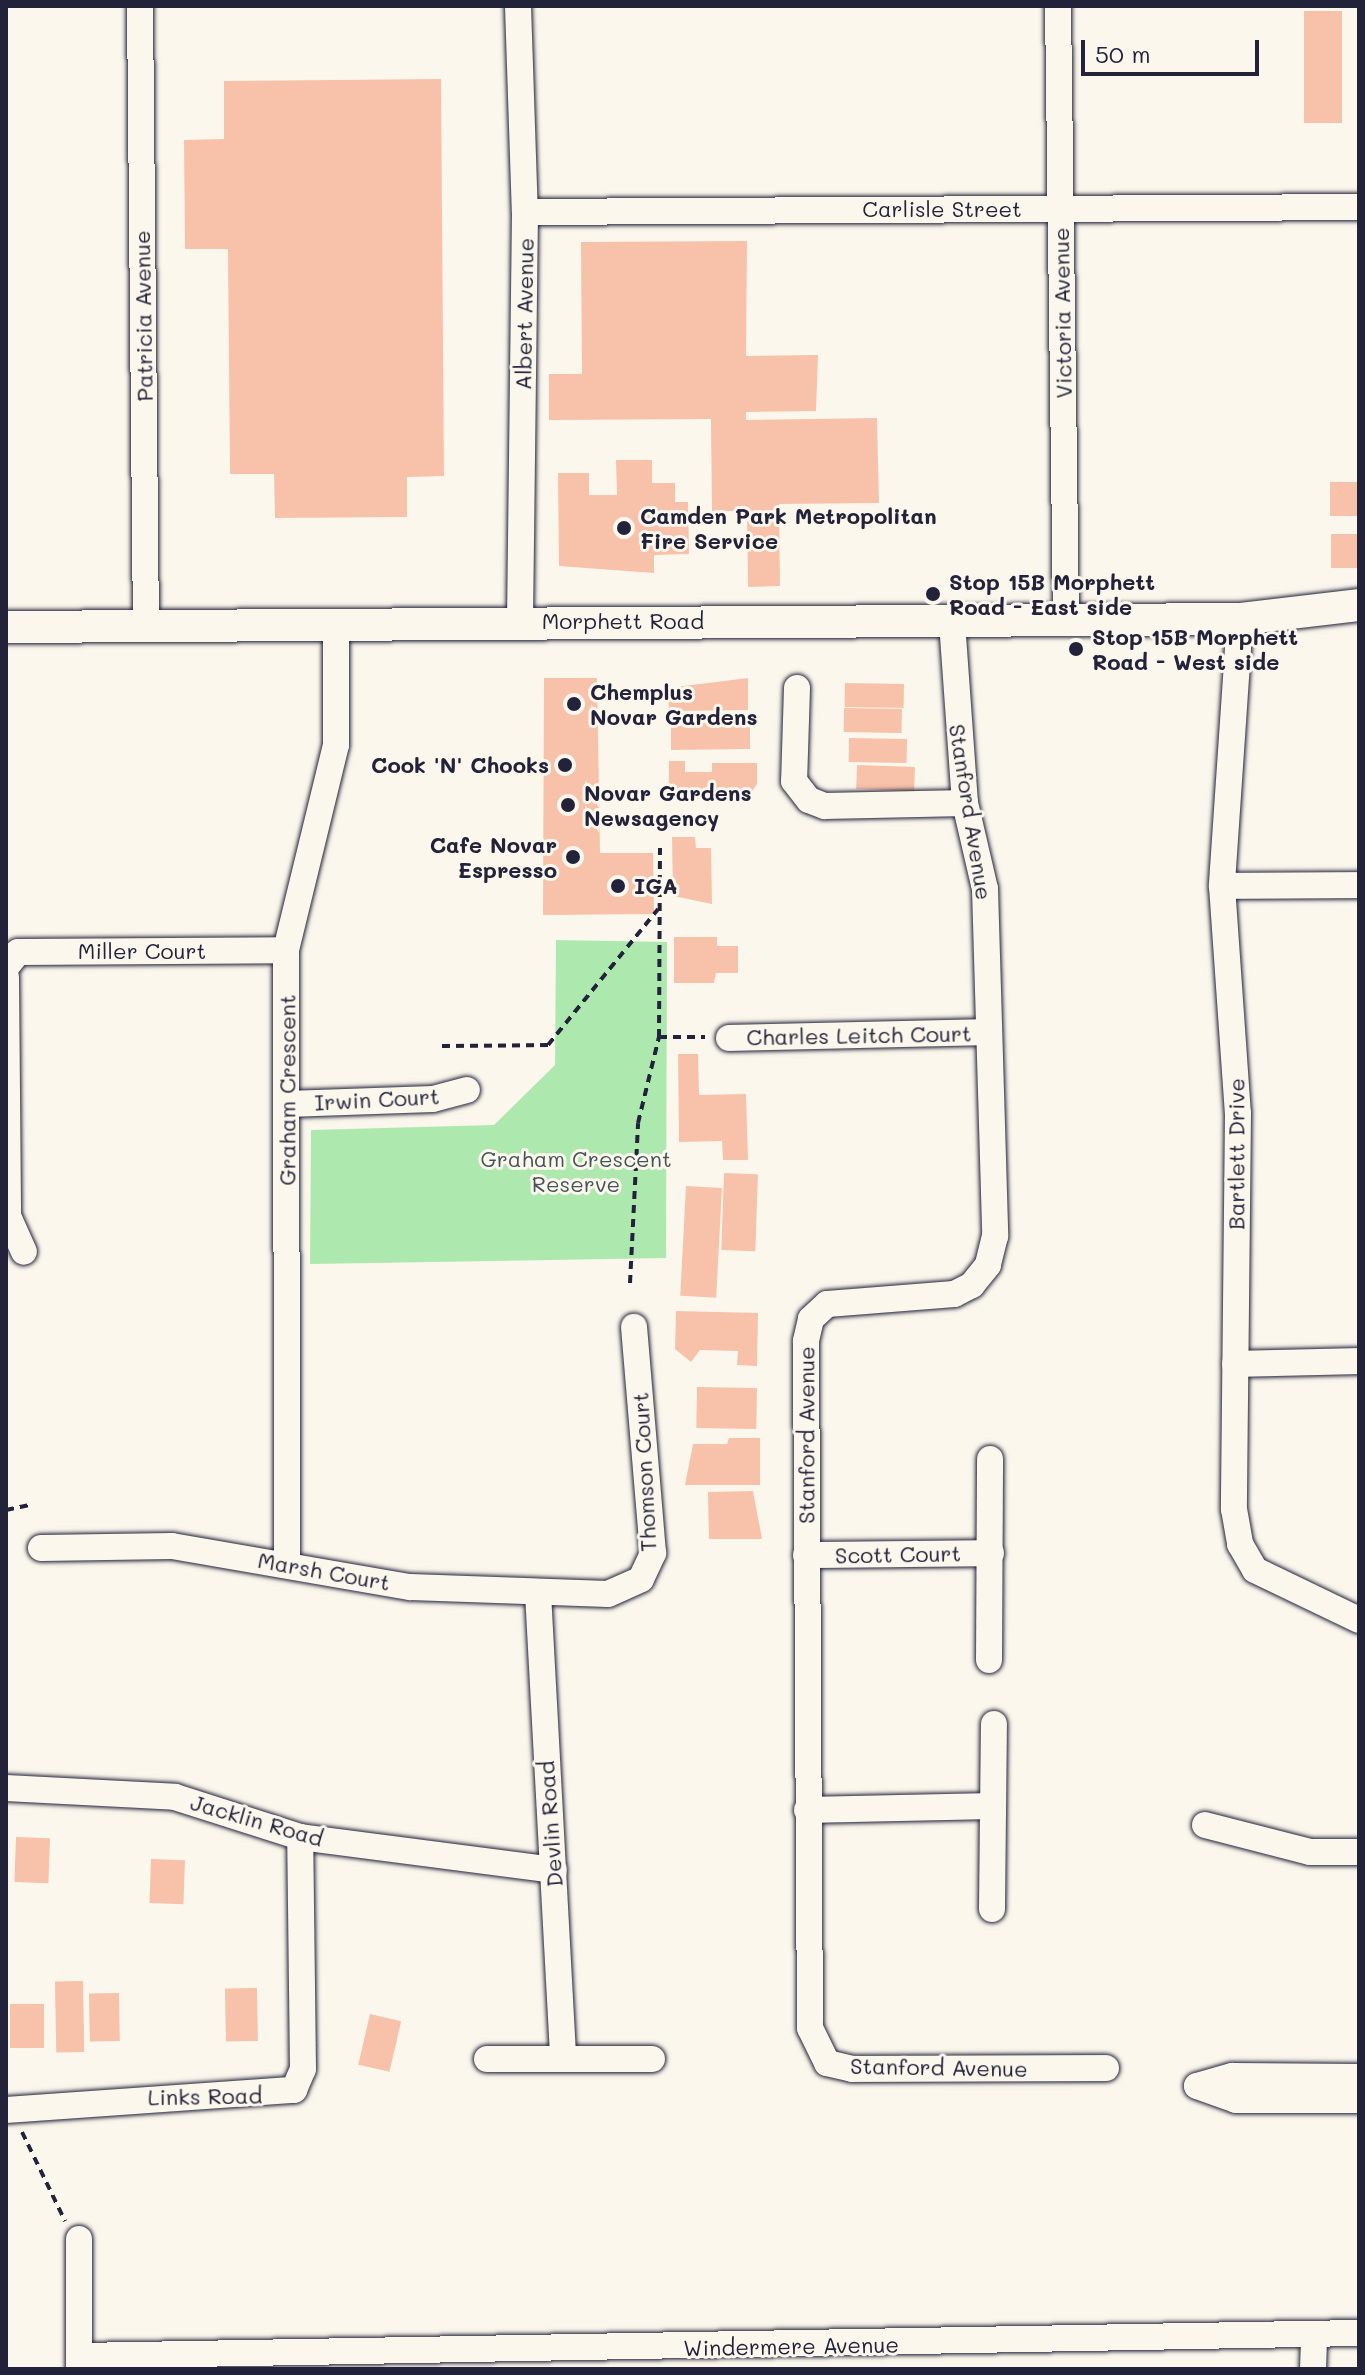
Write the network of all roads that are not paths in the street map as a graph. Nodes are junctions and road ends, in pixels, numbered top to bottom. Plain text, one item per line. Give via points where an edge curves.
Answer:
1 (140, 6) edge
2 (518, 6) edge
3 (1058, 6) edge
4 (1359, 207) edge
5 (1061, 208) junction
6 (525, 212) junction
7 (1359, 605) edge
8 (1066, 619) junction
9 (1240, 619) junction
10 (520, 621) junction
11 (952, 622) junction
12 (336, 623) junction
13 (146, 626) junction
14 (6, 627) edge
15 (1359, 627) edge
16 (797, 688) dead end
17 (965, 803) junction
18 (1359, 885) edge
19 (1222, 886) junction
20 (286, 950) junction
21 (6, 967) edge
22 (6, 977) edge
23 (989, 1032) junction
24 (720, 1038) road end
25 (467, 1090) dead end
26 (287, 1104) junction
27 (24, 1252) dead end
28 (634, 1327) dead end
29 (1359, 1361) edge
30 (1235, 1364) junction
31 (990, 1459) dead end
32 (41, 1548) dead end
33 (991, 1553) junction
34 (806, 1555) junction
35 (287, 1562) junction
36 (538, 1593) junction
37 (608, 1594) joint
38 (1359, 1620) edge
39 (989, 1660) dead end
40 (994, 1724) dead end
41 (6, 1788) edge
42 (992, 1806) junction
43 (807, 1810) junction
44 (1205, 1825) dead end
45 (300, 1837) junction
46 (1359, 1852) edge
47 (554, 1870) junction
48 (992, 1909) dead end
49 (563, 2054) junction
50 (487, 2059) dead end
51 (652, 2059) dead end
52 (1106, 2068) dead end
53 (1359, 2077) edge
54 (1359, 2100) edge
55 (9, 2110) edge
56 (79, 2239) road end
57 (1359, 2333) edge
58 (1314, 2335) junction
59 (79, 2362) edge
60 (349, 2363) edge
61 (1313, 2369) edge

1 - 13 street, Patricia Avenue
2 - 6 street, Albert Avenue
3 - 5 street, Victoria Avenue
4 - 5 street, Carlisle Street
5 - 6 street, Carlisle Street
5 - 8 street, Victoria Avenue
6 - 10 street, Albert Avenue
7 - 9 street, Morphett Road
8 - 9 street, Morphett Road
8 - 11 street, Morphett Road
9 - 15 street, Morphett Road
9 - 19 street, Bartlett Drive
10 - 11 street, Morphett Road
10 - 12 street, Morphett Road
11 - 17 street, Stanford Avenue
12 - 13 street, Morphett Road
12 - 20 street, Graham Crescent via 336,745
13 - 14 street, Morphett Road
16 - 17 street via 794,781 809,800 825,806
17 - 23 street, Stanford Avenue via 985,889
18 - 19 street
19 - 30 street, Bartlett Drive via 1238,1113
20 - 21 street, Miller Court via 18,952
20 - 26 street, Graham Crescent
22 - 27 street via 8,1216
23 - 24 street, Charles Leitch Court
23 - 34 street, Stanford Avenue via 995,1236 988,1265 954,1294 852,1297 827,1304 811,1319
25 - 26 street, Irwin Court via 433,1099
26 - 35 street, Graham Crescent
28 - 37 street, Thomson Court via 653,1553 641,1579
29 - 30 street
30 - 38 street, Bartlett Drive via 1240,1544 1255,1570
31 - 33 street, Scott Court
32 - 35 street, Marsh Court via 172,1546
33 - 34 street, Scott Court
33 - 39 street, Scott Court
34 - 43 street, Stanford Avenue
35 - 36 street, Marsh Court via 410,1587
36 - 37 street, Marsh Court
36 - 47 street, Devlin Road
40 - 42 street
41 - 45 street, Jacklin Road via 175,1797
42 - 43 street
42 - 48 street
43 - 52 street, Stanford Avenue via 810,2028 827,2063 852,2069
44 - 46 street via 1310,1852
45 - 47 street, Jacklin Road
45 - 55 street, Links Road via 303,2069 294,2090
47 - 49 street, Devlin Road
49 - 50 street
49 - 51 street
53 - 54 street via 1233,2076 1197,2086 1236,2100
56 - 59 street
57 - 58 street, Windermere Avenue
58 - 60 street, Windermere Avenue
58 - 61 street
59 - 60 street, Windermere Avenue

